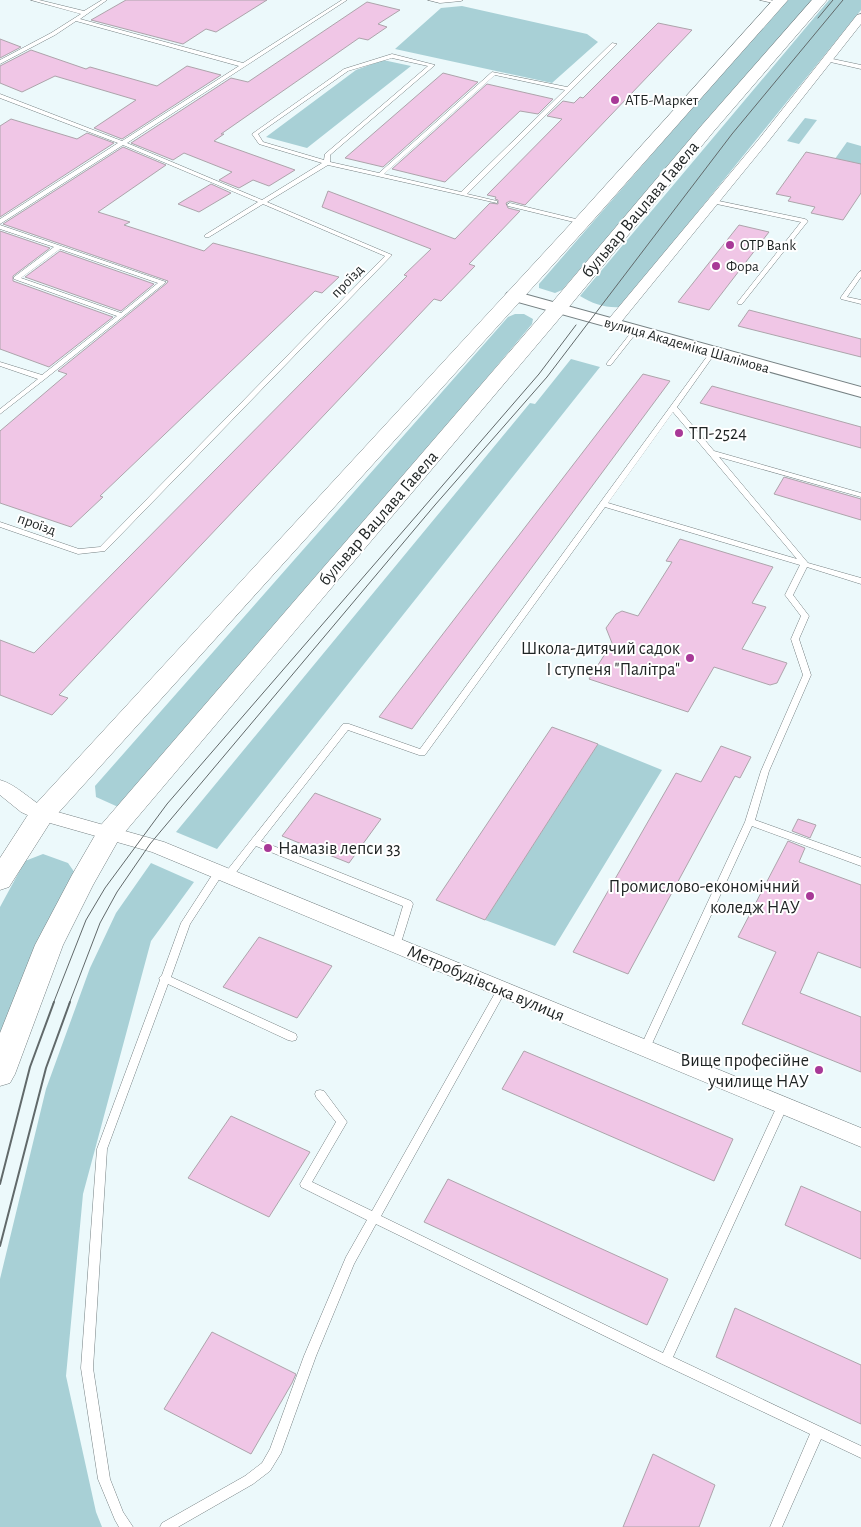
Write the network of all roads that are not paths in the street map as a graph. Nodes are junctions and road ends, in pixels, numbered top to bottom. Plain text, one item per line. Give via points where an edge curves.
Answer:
1 (33, 0) edge
2 (105, 0) edge
3 (345, 0) edge
4 (430, 0) edge
5 (461, 0) edge
6 (820, 0) edge
7 (773, 1) edge
8 (84, 13) junction
9 (861, 17) edge
10 (75, 20) junction
11 (614, 44) dead end
12 (828, 60) junction
13 (0, 62) edge
14 (243, 65) junction
15 (861, 67) edge
16 (568, 89) junction
17 (0, 96) edge
18 (122, 143) junction
19 (328, 163) junction
20 (380, 175) junction
21 (463, 194) junction
22 (495, 202) dead end
23 (714, 202) junction
24 (262, 203) junction
25 (510, 205) dead end
26 (0, 222) edge
27 (582, 222) junction
28 (0, 227) edge
29 (207, 236) dead end
30 (59, 247) junction
31 (861, 273) edge
32 (513, 296) junction
33 (861, 302) edge
34 (740, 303) dead end
35 (557, 309) junction
36 (121, 316) junction
37 (612, 324) junction
38 (635, 330) junction
39 (713, 352) junction
40 (0, 364) edge
41 (609, 364) dead end
42 (43, 378) junction
43 (861, 392) edge
44 (674, 408) junction
45 (0, 412) edge
46 (710, 452) junction
47 (861, 495) edge
48 (604, 504) junction
49 (0, 524) edge
50 (806, 564) junction
51 (861, 581) edge
52 (0, 786) edge
53 (42, 814) junction
54 (750, 822) junction
55 (110, 832) junction
56 (255, 842) junction
57 (861, 862) edge
58 (224, 874) junction
59 (0, 880) edge
60 (396, 946) junction
61 (164, 978) junction
62 (502, 989) junction
63 (292, 1037) dead end
64 (644, 1048) junction
65 (0, 1074) edge
66 (320, 1094) dead end
67 (783, 1105) junction
68 (861, 1138) edge
69 (374, 1219) junction
70 (666, 1360) junction
71 (818, 1431) junction
72 (861, 1452) edge
73 (127, 1527) edge
74 (166, 1527) edge
75 (776, 1527) edge

1 - 8 lane
2 - 8 lane
3 - 14 lane
4 - 5 lane
6 - 35 main road, бульвар Вацлава Гавела
7 - 27 main road, бульвар Вацлава Гавела
8 - 10 lane
9 - 12 street
10 - 13 lane
10 - 14 lane
11 - 16 lane
12 - 15 lane
12 - 23 street
14 - 18 lane
16 - 20 lane via 494,73
16 - 21 lane
17 - 18 lane, проїзд
18 - 24 lane, проїзд
18 - 26 lane
19 - 19 lane via 327,155 432,65 392,56 346,70 255,134 261,143
19 - 20 lane
19 - 24 lane
20 - 21 lane
21 - 22 lane
23 - 34 lane via 805,221
23 - 37 street
24 - 29 lane
24 - 49 lane, проїзд via 390,256 102,549 78,552
25 - 27 lane
27 - 32 main road, бульвар Вацлава Гавела
28 - 30 lane
30 - 36 lane via 163,282
30 - 36 lane via 16,278
31 - 33 lane via 843,298
32 - 35 street, вулиця Академіка Шалімова
32 - 53 main road, бульвар Вацлава Гавела
35 - 37 street, вулиця Академіка Шалімова
35 - 55 main road, бульвар Вацлава Гавела
36 - 42 lane
37 - 38 street, вулиця Академіка Шалімова
38 - 39 street, вулиця Академіка Шалімова
38 - 41 lane
39 - 43 street, вулиця Академіка Шалімова
39 - 44 lane
40 - 42 lane
42 - 45 lane
44 - 46 lane
44 - 48 lane
46 - 47 lane
46 - 50 lane
48 - 50 lane
48 - 56 lane via 422,753 346,726
50 - 51 lane
50 - 54 lane via 789,595 805,616 795,638 807,675 765,771
52 - 53 street, Метробудівська вулиця
53 - 55 street, Метробудівська вулиця
53 - 59 main road, бульвар Вацлава Гавела
54 - 57 lane
54 - 64 lane
55 - 58 street, Метробудівська вулиця via 158,847
55 - 65 main road, бульвар Вацлава Гавела via 49,945
56 - 58 lane
56 - 60 lane via 408,904
58 - 60 street, Метробудівська вулиця
58 - 61 lane via 186,923
60 - 62 street, Метробудівська вулиця
61 - 63 lane
61 - 73 lane via 102,1149 87,1358 104,1479
62 - 64 street, Метробудівська вулиця
62 - 69 lane
64 - 67 street, Метробудівська вулиця
66 - 69 lane via 342,1122 305,1184
67 - 68 street, Метробудівська вулиця
67 - 70 lane
69 - 70 lane
69 - 74 lane via 347,1270 266,1467
70 - 71 lane
71 - 72 lane
71 - 75 lane

